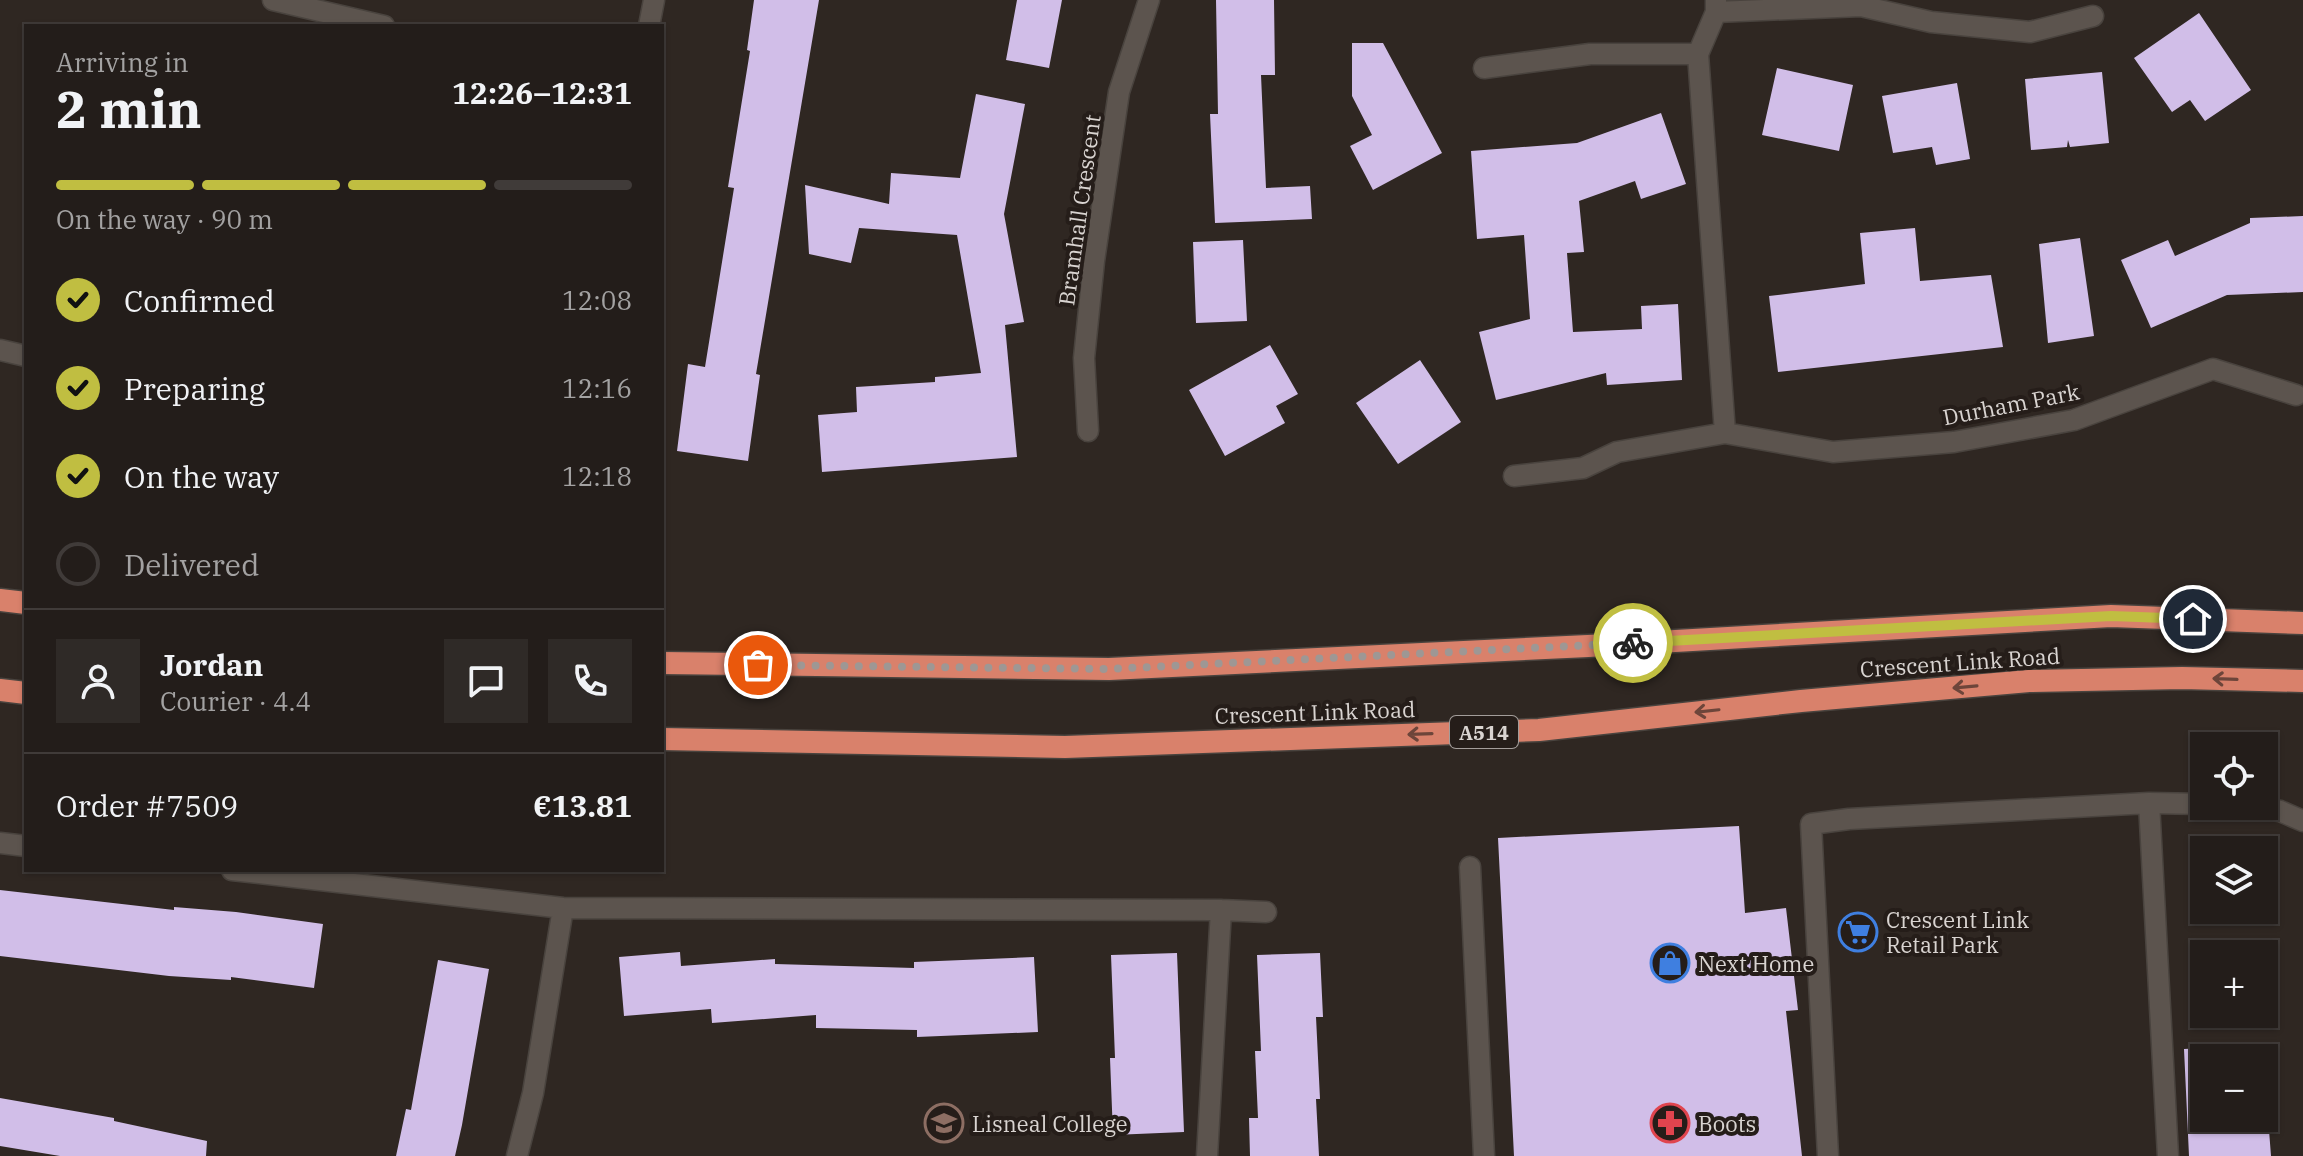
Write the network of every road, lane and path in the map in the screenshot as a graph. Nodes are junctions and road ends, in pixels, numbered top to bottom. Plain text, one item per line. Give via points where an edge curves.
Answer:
1 (273, 0) edge
2 (654, 0) edge
3 (1149, 0) edge
4 (1716, 6) edge
5 (2093, 16) dead end
6 (375, 24) edge
7 (649, 24) edge
8 (1698, 54) junction
9 (1484, 68) dead end
10 (0, 350) edge
11 (24, 356) edge
12 (2296, 395) dead end
13 (1088, 431) dead end
14 (1725, 433) junction
15 (1514, 476) dead end
16 (0, 600) edge
17 (24, 603) edge
18 (2303, 623) edge
19 (664, 663) edge
20 (2303, 681) edge
21 (0, 690) edge
22 (24, 693) edge
23 (664, 739) edge
24 (2149, 803) junction
25 (2190, 804) edge
26 (2278, 811) edge
27 (2303, 821) edge
28 (0, 843) edge
29 (24, 846) edge
30 (1470, 867) dead end
31 (249, 872) edge
32 (563, 908) junction
33 (1221, 910) junction
34 (1266, 912) dead end
35 (517, 1156) edge
36 (1207, 1156) edge
37 (1484, 1156) edge
38 (1828, 1156) edge
39 (2168, 1156) edge

1 - 6 street
2 - 7 street
3 - 13 street, Bramhall Crescent via 1119,92 1094,261 1084,358
4 - 5 street via 1861,6 1931,22 2030,32
4 - 8 street
8 - 9 street via 1590,54
8 - 14 street
10 - 11 street
12 - 14 street, Durham Park via 2213,369 2074,420 1954,442 1833,452
14 - 15 street, Durham Park via 1617,452 1583,468
16 - 17 highway
18 - 19 highway, Crescent Link Road via 2111,616 1109,669
20 -> 23 highway, Crescent Link Road / A514 via 2029,681 1539,730 1095,746
21 - 22 highway
24 - 25 street
24 - 38 street via 1811,824
24 - 39 street
26 - 27 street
28 - 29 street
30 - 37 street
31 - 32 street
32 - 33 street
32 - 35 street via 533,1093
33 - 34 street
33 - 36 street

